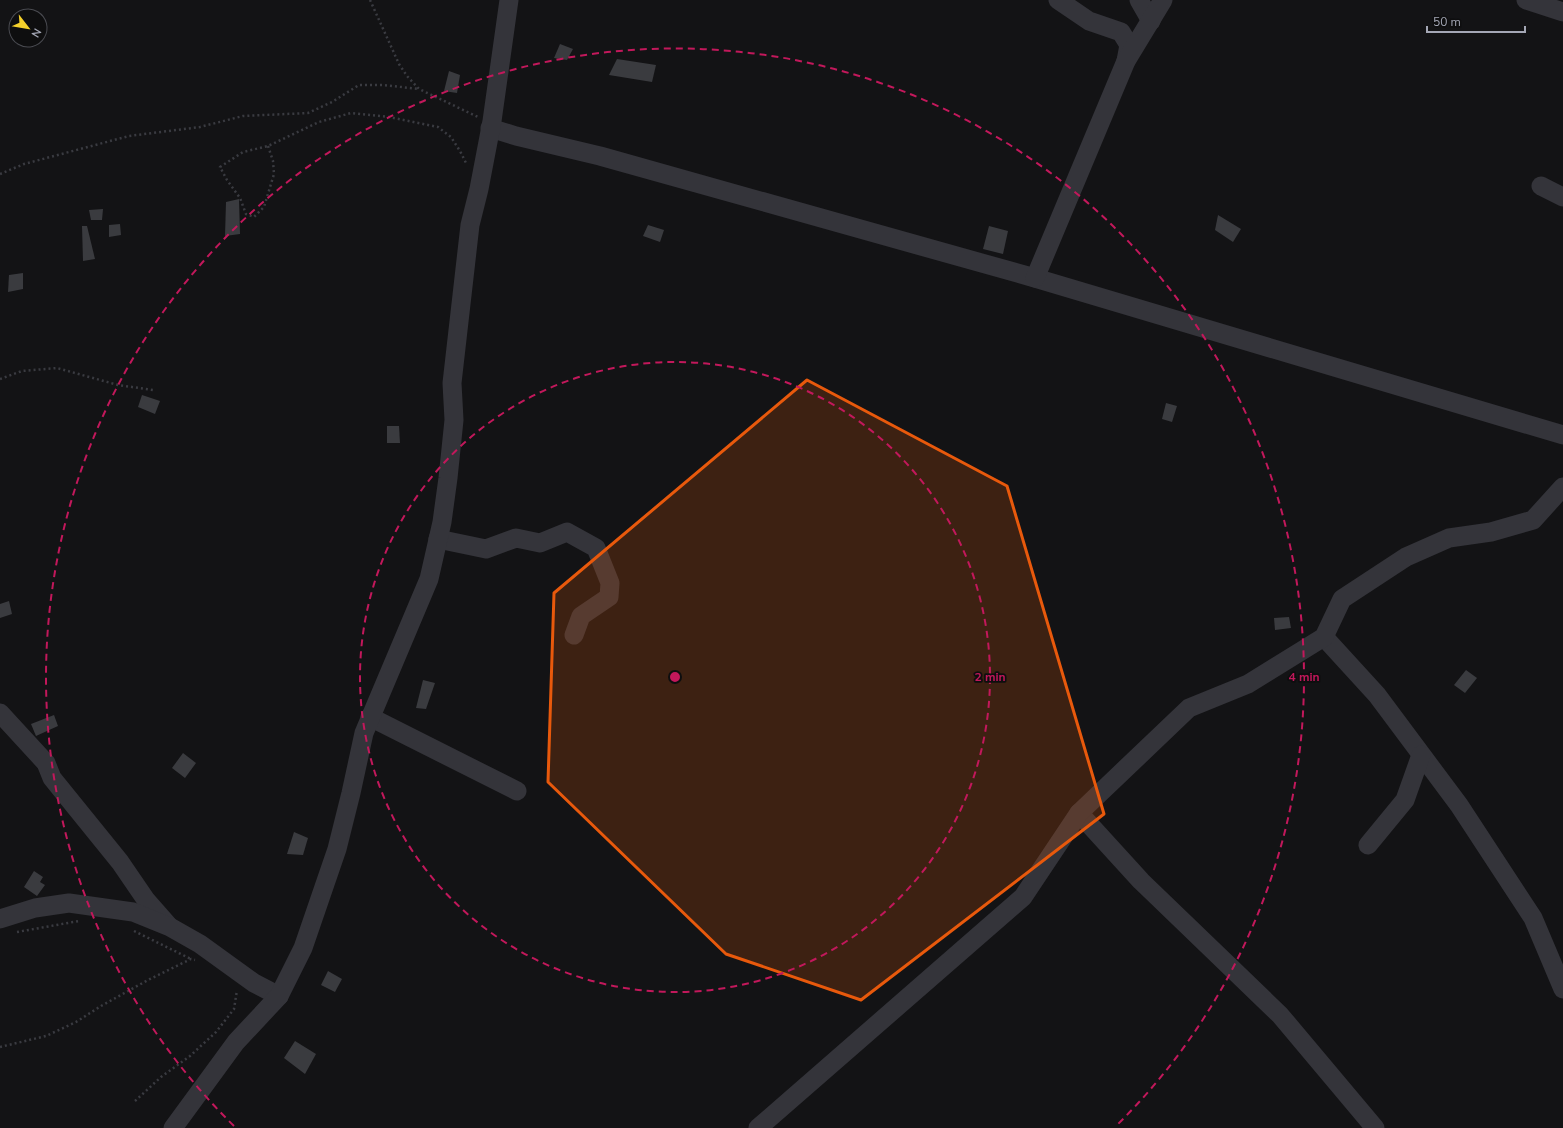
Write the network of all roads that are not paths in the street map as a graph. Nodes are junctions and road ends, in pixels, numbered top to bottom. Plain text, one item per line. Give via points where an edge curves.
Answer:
1 (509, 0) edge
2 (1058, 0) edge
3 (1139, 0) edge
4 (1163, 0) edge
5 (1526, 0) edge
6 (1563, 12) edge
7 (1151, 21) junction
8 (1126, 61) junction
9 (491, 124) junction
10 (1541, 186) dead end
11 (1563, 197) edge
12 (1035, 278) junction
13 (1563, 435) edge
14 (1563, 487) edge
15 (438, 539) junction
16 (574, 635) dead end
17 (1324, 637) junction
18 (0, 713) edge
19 (370, 717) junction
20 (1421, 755) junction
21 (517, 791) dead end
22 (1079, 813) junction
23 (1368, 845) dead end
24 (0, 919) edge
25 (170, 927) junction
26 (1563, 989) edge
27 (279, 996) junction
28 (762, 1126) edge
29 (173, 1128) edge
30 (1374, 1128) edge

1 - 9 street
2 - 8 street via 1089,21 1122,32 1129,44
3 - 7 street
4 - 7 street
5 - 6 street
7 - 8 street
8 - 12 street
9 - 12 street via 516,136 600,156
9 - 15 street via 470,225 463,275 452,382 454,420
10 - 11 street
12 - 13 street
14 - 17 street via 1533,520 1491,532 1449,538 1406,557 1342,599
15 - 16 street via 486,549 516,538 540,543 567,532 596,548 610,583 609,597 581,616
15 - 19 street via 429,579
17 - 20 street via 1377,695
17 - 22 street via 1248,684 1189,708
18 - 25 street via 46,763 52,778 120,862 146,900
19 - 21 street
19 - 27 street via 321,897 303,948
20 - 23 street via 1405,800
20 - 26 street via 1459,804 1533,918
22 - 28 street via 1023,897
22 - 30 street via 1142,881 1280,1015
24 - 25 street via 35,908 69,903 133,912
25 - 27 street via 200,944 254,983
27 - 29 street via 236,1042

